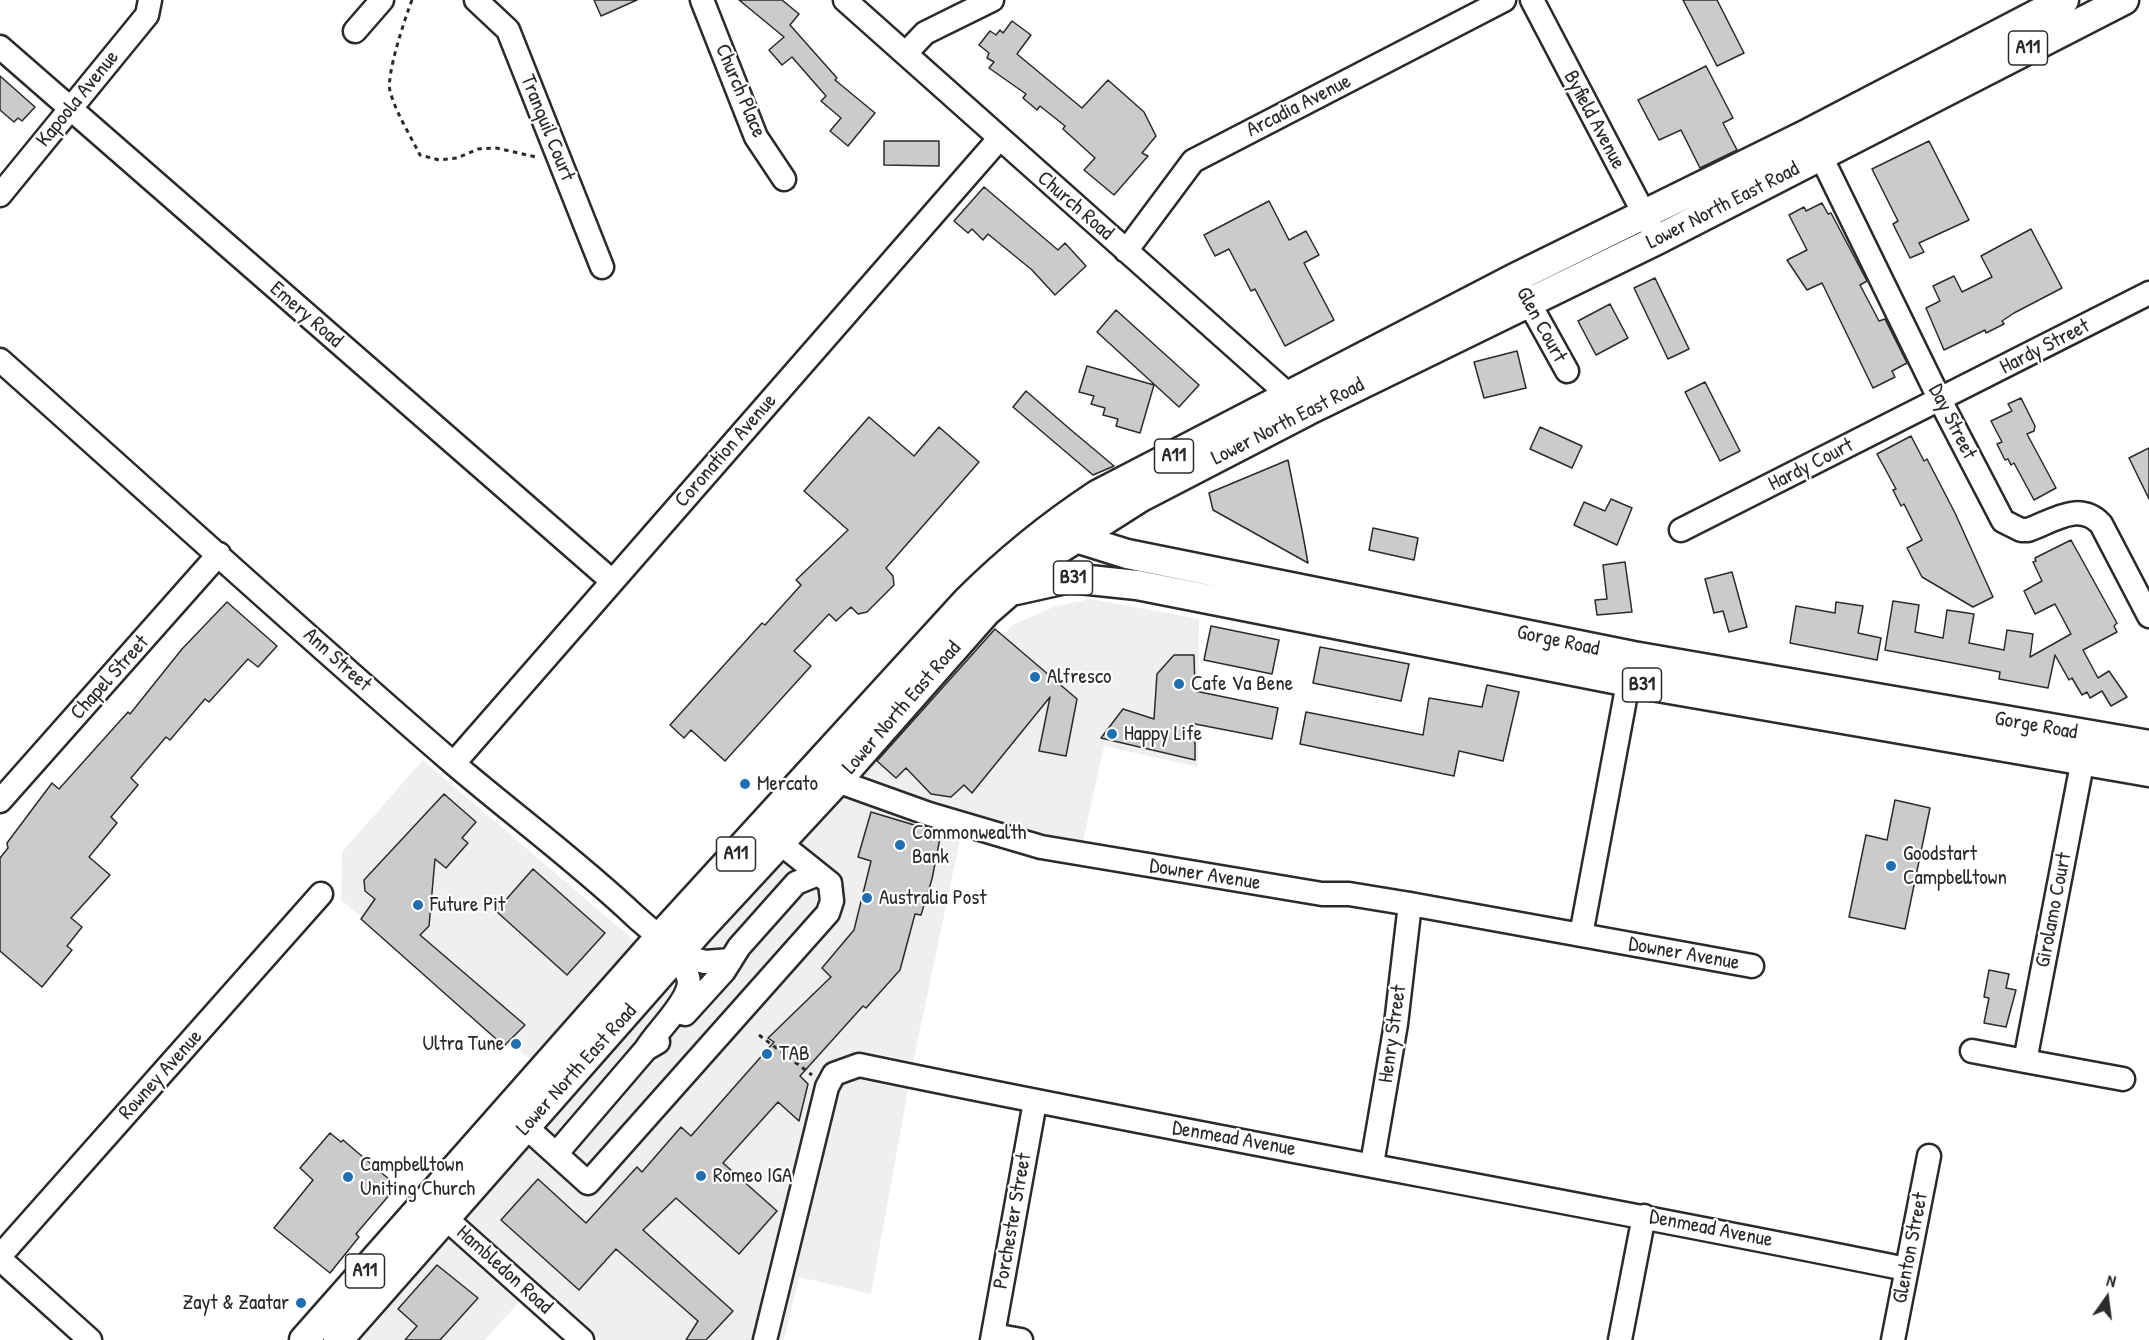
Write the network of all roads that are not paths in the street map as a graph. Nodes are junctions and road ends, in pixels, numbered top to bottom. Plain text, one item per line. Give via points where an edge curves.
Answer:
1 (150, 0) edge
2 (382, 0) edge
3 (476, 0) edge
4 (702, 0) edge
5 (845, 0) edge
6 (992, 0) edge
7 (1504, 0) edge
8 (1532, 0) edge
9 (2064, 0) edge
10 (2124, 0) edge
11 (355, 31) dead end
12 (0, 47) edge
13 (906, 53) junction
14 (70, 110) junction
15 (999, 139) junction
16 (1815, 145) junction
17 (784, 179) dead end
18 (0, 195) edge
19 (1644, 214) junction
20 (1657, 240) junction
21 (1126, 251) junction
22 (602, 267) dead end
23 (1515, 278) junction
24 (2149, 293) edge
25 (1529, 303) junction
26 (0, 360) edge
27 (1567, 371) dead end
28 (1940, 400) junction
29 (1299, 403) junction
30 (1068, 530) junction
31 (1682, 530) dead end
32 (219, 554) junction
33 (612, 581) junction
34 (1137, 585) junction
35 (1011, 591) junction
36 (2149, 616) edge
37 (1631, 669) junction
38 (2149, 745) edge
39 (2083, 759) junction
40 (454, 763) junction
41 (2149, 772) edge
42 (837, 781) junction
43 (0, 801) edge
44 (780, 843) junction
45 (824, 878) junction
46 (321, 894) dead end
47 (1410, 904) junction
48 (1581, 935) junction
49 (669, 946) junction
50 (731, 960) junction
51 (1752, 966) dead end
52 (646, 1050) junction
53 (1972, 1051) dead end
54 (2025, 1061) junction
55 (2123, 1079) dead end
56 (1035, 1102) junction
57 (526, 1127) junction
58 (556, 1154) junction
59 (1929, 1156) dead end
60 (1372, 1164) junction
61 (436, 1209) junction
62 (1644, 1216) junction
63 (0, 1258) edge
64 (1906, 1269) junction
65 (992, 1337) edge
66 (90, 1340) edge
67 (304, 1340) edge
68 (338, 1340) edge
69 (582, 1340) edge
70 (765, 1340) edge
71 (1021, 1340) edge
72 (1620, 1340) edge
73 (1893, 1340) edge

1 - 14 street, Kapoola Avenue via 147,15
2 - 11 street
3 - 22 street, Tranquil Court via 508,30
4 - 17 street, Church Place via 756,137
5 - 13 street, Church Road
6 - 13 street via 925,33
7 - 21 street, Arcadia Avenue via 1193,161
8 - 19 street, Byfield Avenue
9 - 16 main road, Lower North East Road / A11
10 - 16 main road, Lower North East Road / A11 via 1933,96
12 - 14 street, Emery Road
13 - 15 street, Church Road
14 - 18 street, Kapoola Avenue
14 - 33 street, Emery Road
15 - 21 street, Church Road
15 - 33 street, Coronation Avenue
16 - 19 main road, Lower North East Road / A11
16 - 20 main road, Lower North East Road / A11
16 - 28 street, Day Street
19 - 20 street, Byfield Avenue
19 - 23 main road, Lower North East Road / A11
20 - 25 main road, Lower North East Road / A11
21 - 29 street, Church Road
23 - 25 street, Glen Court
23 - 29 main road, Lower North East Road / A11
24 - 28 street, Hardy Street
25 - 27 street, Glen Court
25 - 29 main road, Lower North East Road / A11
26 - 32 street, Ann Street
28 - 31 street, Hardy Court
28 - 36 street, Day Street via 2003,522 2028,530 2076,512 2092,515 2101,524
29 - 30 main road, Lower North East Road / A11 via 1097,495
30 - 34 main road, Gorge Road / B31 via 1089,555
30 - 35 main road, Lower North East Road / A11
30 - 37 main road, Gorge Road / B31 via 1127,554
30 - 49 main road, Lower North East Road / A11 via 1003,564 967,601
32 - 40 street, Ann Street
32 - 43 street, Chapel Street
33 - 40 street, Coronation Avenue
34 - 35 main road, Gorge Road / B31 via 1085,577
34 - 37 main road, Gorge Road / B31
35 - 42 main road, Lower North East Road / A11 via 986,612
37 - 38 main road, Gorge Road / B31
37 - 39 main road, Gorge Road / B31
37 - 48 street
39 - 41 main road, Gorge Road / B31
39 - 54 street, Girolamo Court
40 - 49 street, Ann Street
42 - 44 main road, Lower North East Road / A11
42 - 47 street, Downer Avenue via 929,814 1041,847 1322,894 1349,894
44 - 45 street
44 - 49 main road, Lower North East Road / A11
45 - 50 street via 796,883
45 - 58 street via 832,901 828,913 588,1183
46 - 63 street, Rowney Avenue
47 - 48 street, Downer Avenue
47 - 60 street, Henry Street via 1396,1024
48 - 51 street, Downer Avenue
49 - 50 street via 705,962
49 - 52 street via 690,986 687,996
49 - 57 main road, Lower North East Road / A11
49 - 61 main road, Lower North East Road / A11
50 - 52 street via 662,1039
52 - 58 street
53 - 54 street
54 - 55 street
56 - 60 street, Denmead Avenue
56 - 65 street, Porchester Street
56 - 70 street, Denmead Avenue via 859,1065 834,1074 827,1087
57 - 58 street
57 - 61 main road, Lower North East Road / A11
59 - 64 street, Glenton Street
60 - 62 street, Denmead Avenue
61 - 67 main road, Lower North East Road / A11
61 - 68 main road, Lower North East Road / A11
61 - 69 street, Hambledon Road
62 - 64 street, Denmead Avenue
62 - 72 street
63 - 66 street
64 - 73 street, Glenton Street
65 - 71 street

